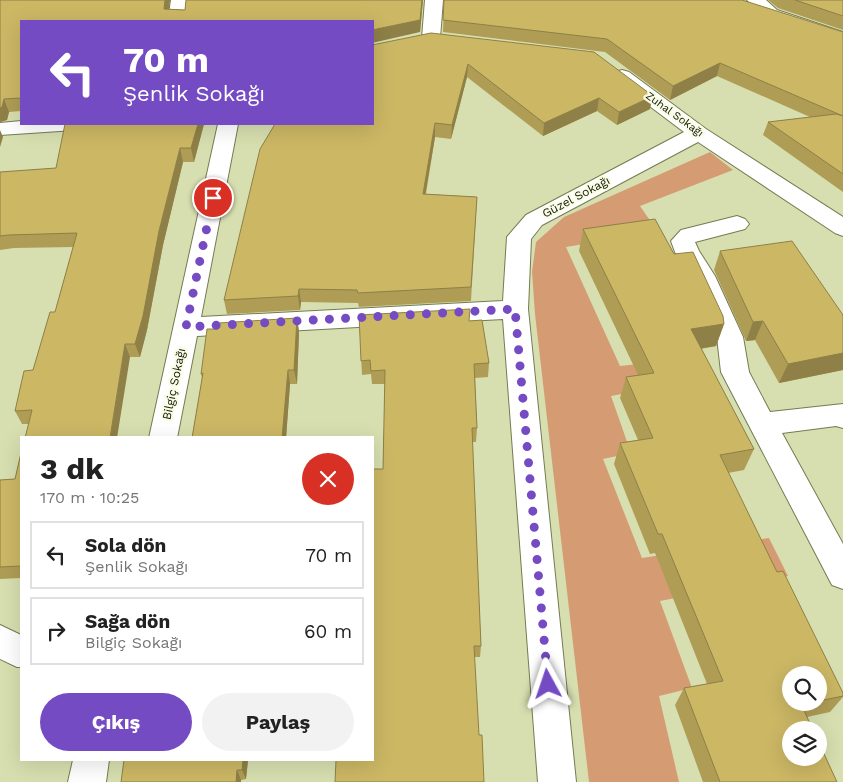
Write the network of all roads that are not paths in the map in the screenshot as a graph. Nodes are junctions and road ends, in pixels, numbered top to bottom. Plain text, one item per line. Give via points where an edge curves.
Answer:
1 (180, 0) edge
2 (434, 0) edge
3 (756, 0) edge
4 (738, 5) edge
5 (771, 14) junction
6 (177, 20) edge
7 (843, 38) edge
8 (430, 41) edge
9 (606, 64) edge
10 (60, 125) edge
11 (228, 125) edge
12 (0, 129) edge
13 (699, 133) junction
14 (736, 224) dead end
15 (843, 228) edge
16 (515, 309) junction
17 (186, 327) junction
18 (843, 417) edge
19 (763, 424) junction
20 (163, 436) edge
21 (843, 575) edge
22 (0, 642) edge
23 (20, 651) edge
24 (91, 761) edge
25 (87, 782) edge
26 (556, 782) edge

1 - 6 street
2 - 8 street
3 - 5 street
4 - 5 street
5 - 7 street
9 - 13 street, Zuhal Sokağı
10 - 12 street
11 - 17 street, Bilgiç Sokağı
13 - 15 street, Zuhal Sokağı
13 - 16 street, Güzel Sokağı via 534,220 519,237
14 - 19 street via 689,235 683,241 703,276 730,337 735,372
16 - 17 street
16 - 26 street, Güzel Sokağı
17 - 20 street, Bilgiç Sokağı
18 - 19 street via 841,414
19 - 21 street
22 - 23 street
24 - 25 street

